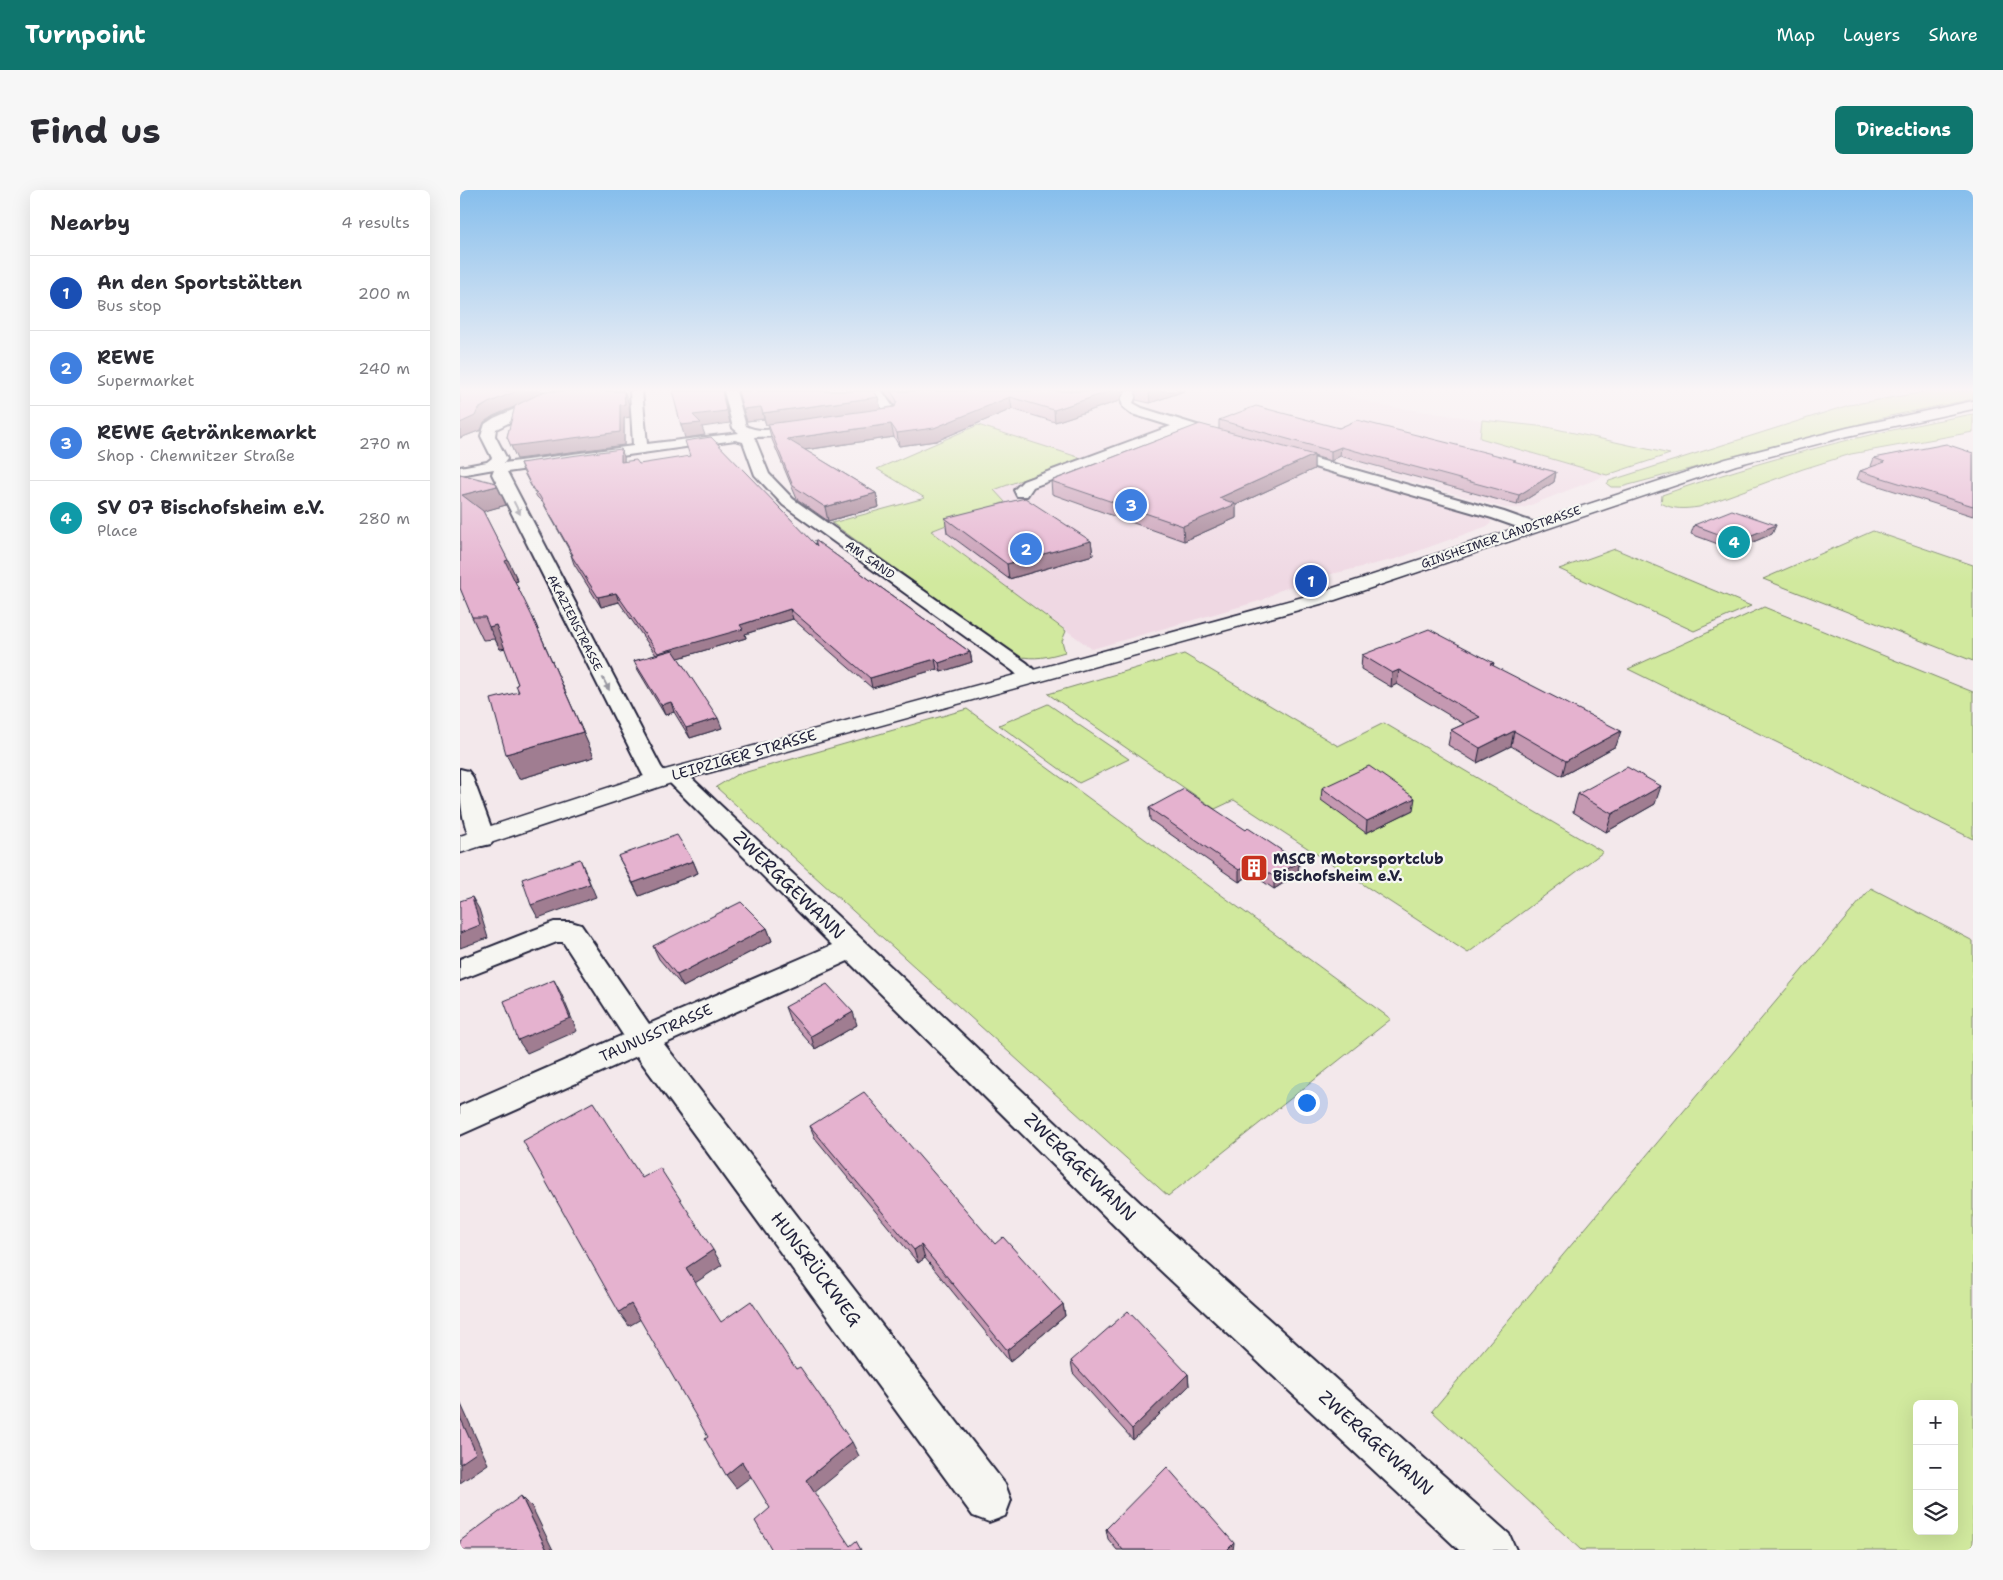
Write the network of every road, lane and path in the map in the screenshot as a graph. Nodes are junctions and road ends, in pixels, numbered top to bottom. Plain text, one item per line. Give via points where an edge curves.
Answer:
1 (498, 454) edge
2 (589, 454) edge
3 (755, 454) edge
4 (1107, 454) edge
5 (1285, 454) edge
6 (1758, 454) edge
7 (498, 466) junction
8 (460, 471) edge
9 (1022, 493) dead end
10 (1532, 527) junction
11 (1031, 677) junction
12 (460, 776) edge
13 (667, 777) junction
14 (471, 842) edge
15 (853, 947) junction
16 (460, 970) edge
17 (642, 1039) junction
18 (460, 1121) edge
19 (989, 1500) dead end
20 (1493, 1550) edge

1 - 7 street
2 - 7 street
3 - 11 street, AM SAND via 762,475 788,502
4 - 9 street via 1028,484
5 - 10 street
6 - 10 main road, GINSHEIMER LANDSTRASSE
7 - 8 street
7 -> 13 street, AKAZIENSTRASSE via 499,474 651,770
10 - 11 main road, GINSHEIMER LANDSTRASSE via 1328,596
11 - 13 main road, LEIPZIGER STRASSE
12 - 14 street
13 - 14 main road, LEIPZIGER STRASSE
13 - 15 street, ZWERGGEWANN
15 - 17 street, TAUNUSSTRASSE
15 - 20 street, ZWERGGEWANN via 1156,1242
16 - 17 street, HUNSRÜCKWEG via 554,932 571,932
17 - 18 street, TAUNUSSTRASSE
17 - 19 street, HUNSRÜCKWEG

